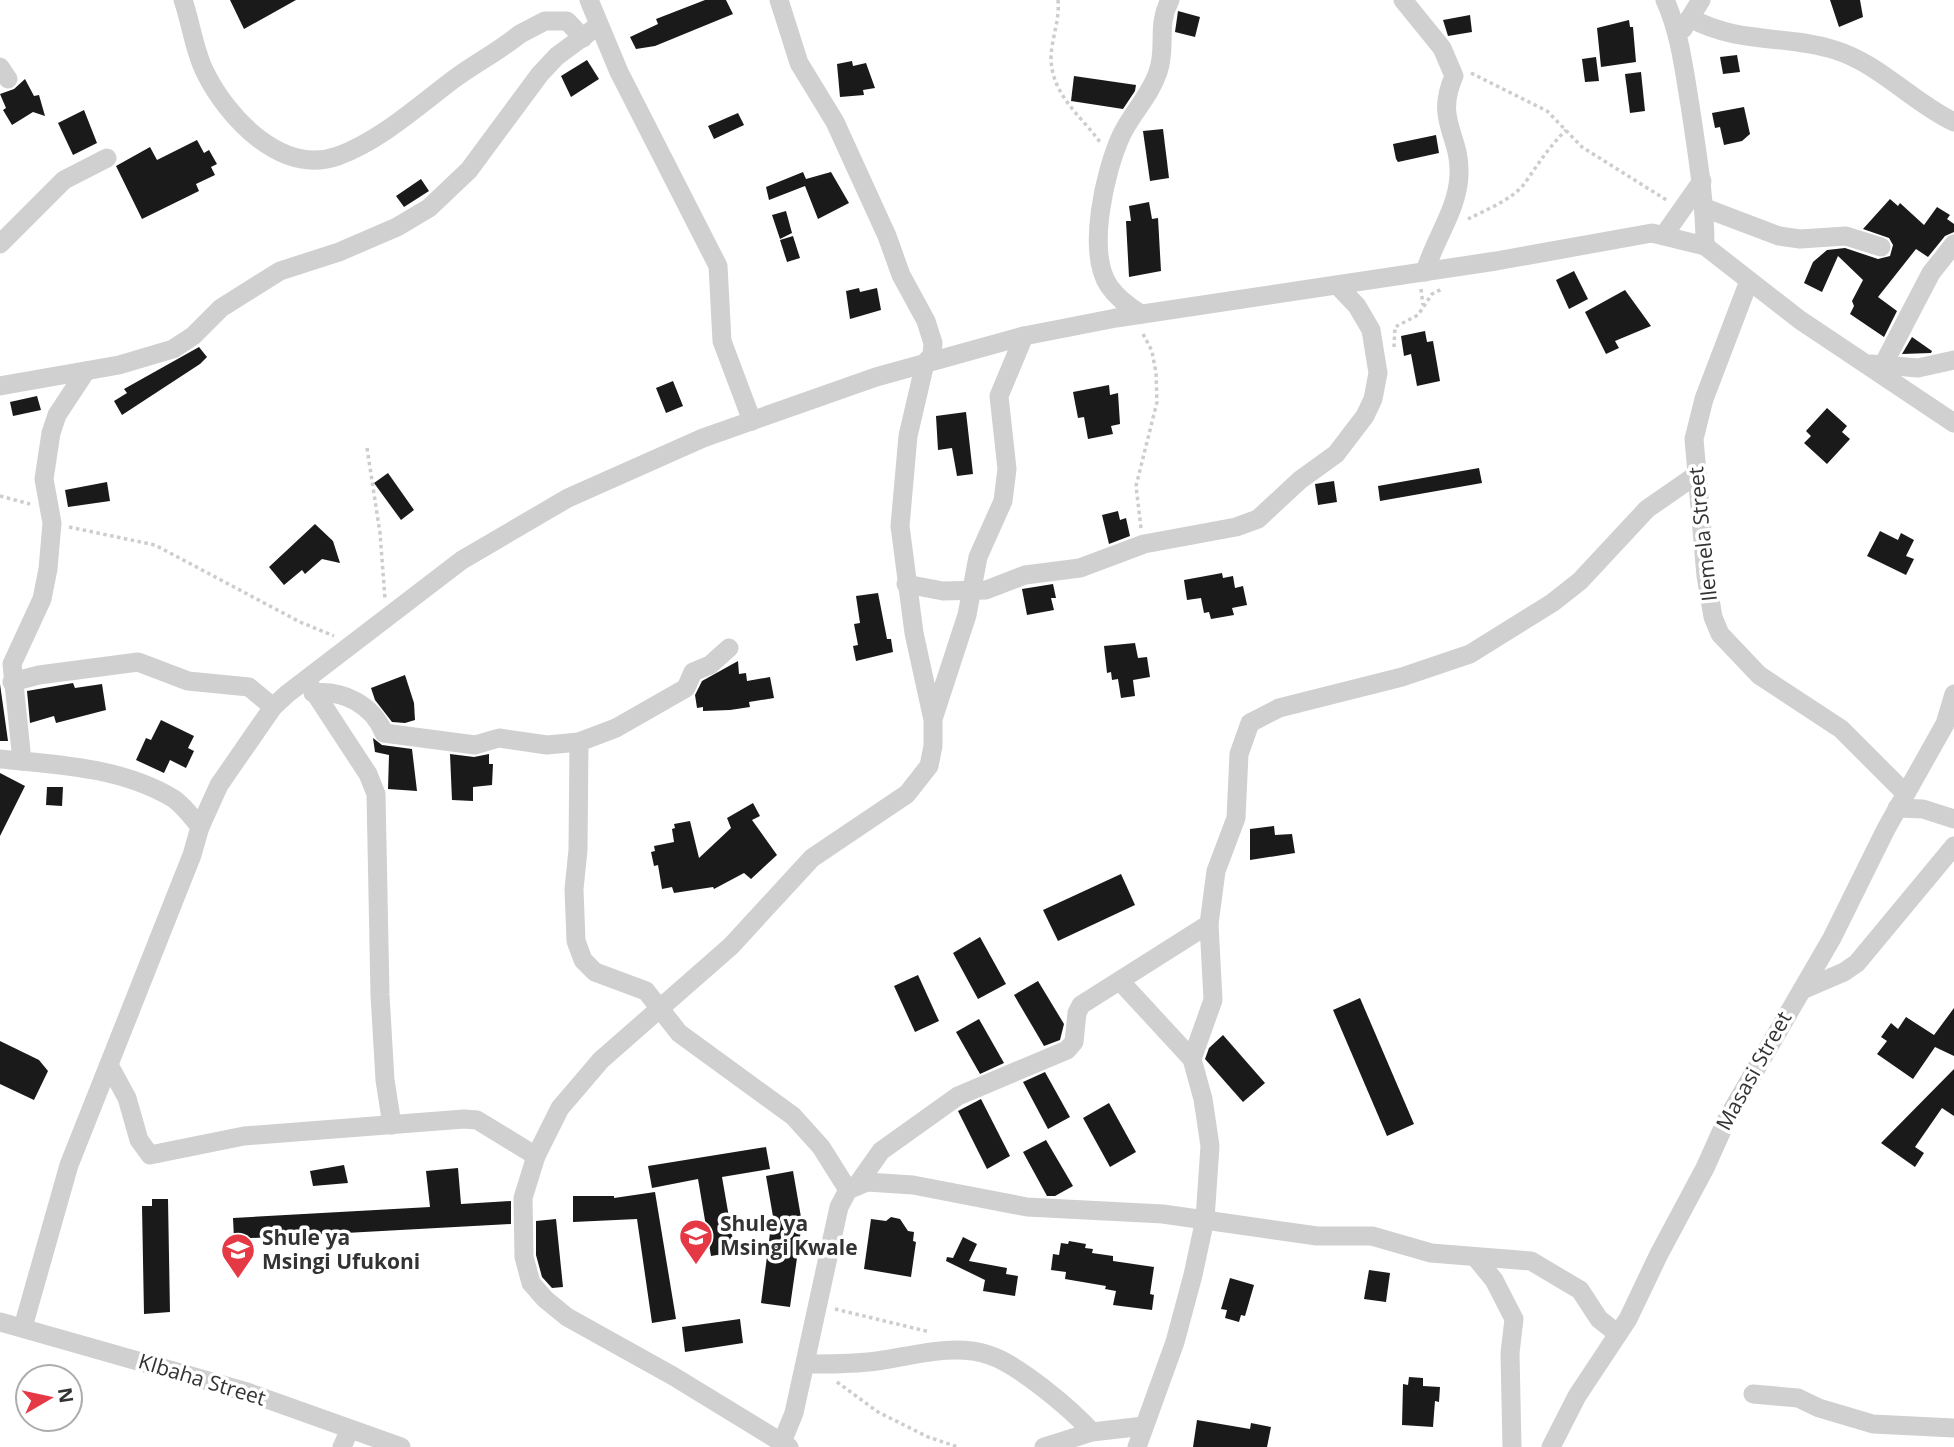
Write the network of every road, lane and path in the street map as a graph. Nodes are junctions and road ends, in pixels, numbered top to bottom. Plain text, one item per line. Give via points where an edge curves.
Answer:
1 (183, 0) edge
2 (589, 0) edge
3 (779, 0) edge
4 (1058, 0) edge
5 (1170, 0) edge
6 (1403, 0) edge
7 (1665, 0) edge
8 (1701, 0) edge
9 (1690, 18) junction
10 (599, 25) junction
11 (583, 38) junction
12 (1678, 38) junction
13 (1453, 71) junction
14 (1954, 122) edge
15 (1566, 130) junction
16 (107, 158) dead end
17 (1111, 158) junction
18 (1702, 181) junction
19 (1705, 208) junction
20 (1681, 211) junction
21 (1441, 233) junction
22 (1664, 235) junction
23 (0, 244) edge
24 (1954, 244) edge
25 (1705, 246) junction
26 (1881, 247) dead end
27 (1425, 272) junction
28 (1749, 281) junction
29 (1337, 285) junction
30 (1449, 287) dead end
31 (1136, 314) junction
32 (1024, 336) junction
33 (1394, 350) dead end
34 (1954, 360) edge
35 (925, 363) junction
36 (1875, 364) junction
37 (86, 370) junction
38 (0, 386) edge
39 (752, 421) junction
40 (1954, 423) edge
41 (367, 448) dead end
42 (1696, 475) junction
43 (0, 496) edge
44 (52, 523) junction
45 (1144, 544) junction
46 (906, 584) junction
47 (972, 590) junction
48 (386, 617) junction
49 (352, 644) junction
50 (729, 648) dead end
51 (12, 682) junction
52 (310, 687) junction
53 (1954, 694) edge
54 (273, 706) junction
55 (933, 720) junction
56 (579, 741) junction
57 (0, 759) edge
58 (23, 761) junction
59 (1903, 798) junction
60 (1954, 819) edge
61 (200, 827) junction
62 (1954, 846) edge
63 (1209, 924) junction
64 (1120, 981) junction
65 (1802, 990) junction
66 (658, 1011) junction
67 (1192, 1059) junction
68 (109, 1065) junction
69 (392, 1125) junction
70 (536, 1156) junction
71 (852, 1188) junction
72 (1205, 1219) junction
73 (1476, 1258) junction
74 (816, 1304) junction
75 (0, 1322) edge
76 (23, 1327) junction
77 (1618, 1334) junction
78 (964, 1350) junction
79 (812, 1364) joint
80 (1753, 1394) dead end
81 (1144, 1426) junction
82 (1954, 1428) edge
83 (350, 1429) junction
84 (1092, 1432) junction
85 (784, 1445) edge
86 (342, 1447) edge
87 (401, 1447) edge
88 (958, 1447) edge
89 (1044, 1447) edge
90 (1137, 1447) edge
91 (1512, 1447) edge
92 (1551, 1447) edge

1 - 11 street via 204,70 224,103 254,136 278,152 308,158 337,157 370,139 545,21 567,21
2 - 10 street
3 - 35 street via 799,63 840,132 901,275 926,321 933,343 932,355
4 - 17 path via 1053,77 1070,107
5 - 17 street via 1160,30 1158,74
6 - 13 street via 1442,48
7 - 12 street
8 - 9 street
9 - 12 street
9 - 14 street via 1716,32 1836,50 1871,67 1926,108
10 - 11 street
10 - 39 street via 718,266 722,341
11 - 37 street via 540,74 469,170 429,208 339,253 280,271 221,307 173,349
12 - 18 street
13 - 15 path via 1497,84 1547,111
13 - 21 street via 1446,93 1446,117 1460,176
15 - 20 path via 1582,147
15 - 21 path via 1524,184
16 - 23 street via 64,180
17 - 31 street via 1100,208 1104,274 1116,295
18 - 19 street
18 - 20 street
19 - 25 street
19 - 26 street via 1779,236 1846,236
20 - 22 street
21 - 27 street
22 - 25 street
22 - 27 street via 1642,233
24 - 36 street
25 - 28 street
27 - 29 street
28 - 36 street
28 - 42 street, Ilemela Street via 1704,399 1694,439
29 - 31 street
29 - 45 street via 1371,330 1378,373 1373,399 1351,437 1258,519
30 - 33 path via 1432,293 1418,315 1395,327
31 - 32 street
31 - 45 path via 1156,373 1152,428 1136,486
32 - 35 street
32 - 47 street via 999,396 1006,486 999,514 978,557
34 - 36 street via 1918,368
35 - 39 street
35 - 46 street via 903,477 900,526
36 - 40 street
37 - 38 street
37 - 44 street via 51,433 44,479
39 - 48 street via 568,498 462,560
41 - 48 path
42 - 59 street, Ilemela Street via 1709,597 1720,634 1759,675 1842,729
42 - 63 street via 1647,509 1561,596 1470,654 1402,677 1279,708 1250,723 1238,754 1238,808 1219,856
43 - 44 path via 31,505
44 - 49 path via 155,545 300,622
44 - 51 street via 44,590 13,658
45 - 47 street via 1080,568 1047,570 986,590
46 - 47 street via 943,591
46 - 55 street
47 - 55 street
48 - 49 street
49 - 52 street
50 - 56 street via 694,672 686,688 616,729
51 - 54 street via 138,663 188,681 249,687
51 - 58 street
52 - 54 street
52 - 56 street via 348,695 384,733 475,745 499,738 547,745
52 - 69 street via 368,774 376,794 380,995
53 - 59 street, Masasi Street via 1945,724
54 - 61 street via 219,785
55 - 66 street via 929,766 918,783 812,858 731,946
56 - 66 street via 574,890 578,950 595,972 646,991
57 - 58 street
58 - 61 street via 121,777 173,798
59 - 60 street
59 - 65 street, Masasi Street
61 - 68 street
62 - 65 street via 1857,963
63 - 64 street
63 - 67 street via 1213,1000
64 - 67 street
64 - 71 street via 1081,1005 1074,1042 1060,1056 1032,1063 958,1096 881,1151
65 - 77 street, Masasi Street via 1727,1119
66 - 70 street via 582,1080 559,1108
66 - 71 street via 702,1053 793,1116
67 - 72 street via 1210,1146
68 - 69 street via 150,1156 244,1136
68 - 76 street via 69,1165
69 - 70 street via 477,1120
70 - 85 street via 523,1198 522,1222 531,1283 566,1317
71 - 72 street via 877,1182 913,1185 1027,1206
71 - 74 street via 839,1207
72 - 73 street via 1317,1236 1371,1236 1431,1253
72 - 81 street via 1182,1317
73 - 77 street via 1522,1259 1552,1271 1580,1290 1599,1319
73 - 91 street via 1494,1280 1514,1319
74 - 78 path via 916,1328
74 - 85 street
75 - 76 street, KIbaha Street
76 - 83 street, KIbaha Street via 247,1392
77 - 92 street, Masasi Street via 1577,1396
78 - 79 street
78 - 84 street via 988,1354 1021,1373
79 - 88 path via 878,1412
80 - 82 street via 1798,1398 1873,1424
81 - 84 street
81 - 90 street
83 - 86 street
83 - 87 street, KIbaha Street
84 - 89 street

